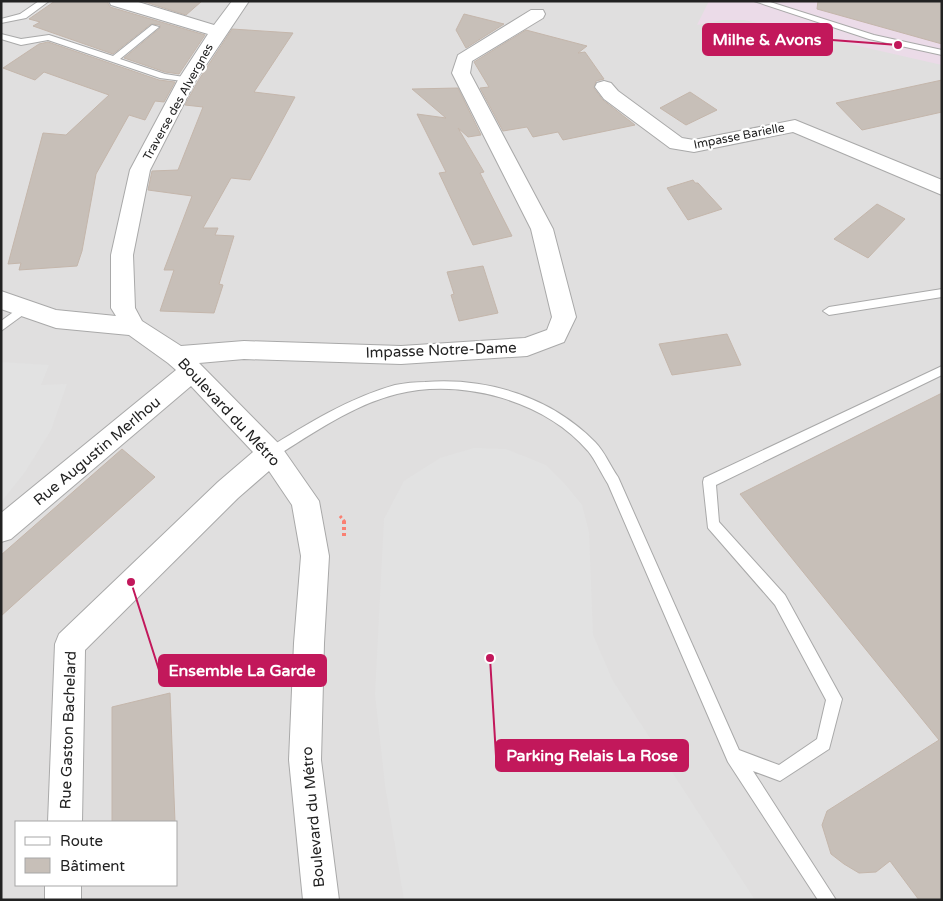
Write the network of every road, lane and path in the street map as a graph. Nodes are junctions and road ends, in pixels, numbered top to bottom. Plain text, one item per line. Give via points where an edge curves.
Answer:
1 (45, 1) edge
2 (117, 1) edge
3 (241, 1) edge
4 (758, 1) edge
5 (537, 14) dead end
6 (1, 21) edge
7 (155, 27) dead end
8 (218, 32) junction
9 (1, 36) edge
10 (942, 53) edge
11 (113, 60) junction
12 (187, 80) junction
13 (604, 87) dead end
14 (942, 188) edge
15 (942, 293) edge
16 (1, 299) edge
17 (23, 309) junction
18 (829, 311) dead end
19 (1, 326) edge
20 (134, 327) junction
21 (185, 364) junction
22 (942, 370) edge
23 (271, 453) junction
24 (1, 530) edge
25 (734, 756) junction
26 (65, 821) edge
27 (63, 886) edge
28 (63, 900) edge
29 (321, 900) edge
30 (828, 900) edge

1 - 6 lane via 24,16
2 - 8 street
3 - 8 street, Traverse des Alvergnes
4 - 10 lane via 872,37
5 - 21 street, Impasse Notre-Dame via 464,59 461,73 542,230 564,317 556,336 527,347 401,355 244,350
7 - 11 lane
8 - 12 street, Traverse des Alvergnes
9 - 11 lane via 21,42 49,37
11 - 12 lane
12 - 20 street, Traverse des Alvergnes via 140,170 122,255 123,308
13 - 14 street, Impasse Barielle via 610,95 677,144 694,146 795,126
15 - 18 lane
16 - 17 street
17 - 19 lane
17 - 20 street via 56,319
20 - 21 street, Boulevard du Métro
21 - 23 street, Boulevard du Métro
21 - 24 street, Rue Augustin Merlhou
22 - 25 lane via 709,482 713,524 780,600 834,699 824,744 780,773
23 - 25 lane via 344,409 393,390 442,383 480,386 517,397 561,421 592,447 613,481
23 - 26 street, Rue Gaston Bachelard via 228,490 70,644
23 - 29 street, Boulevard du Métro via 305,501 315,556 305,760
25 - 30 lane
27 - 28 street

